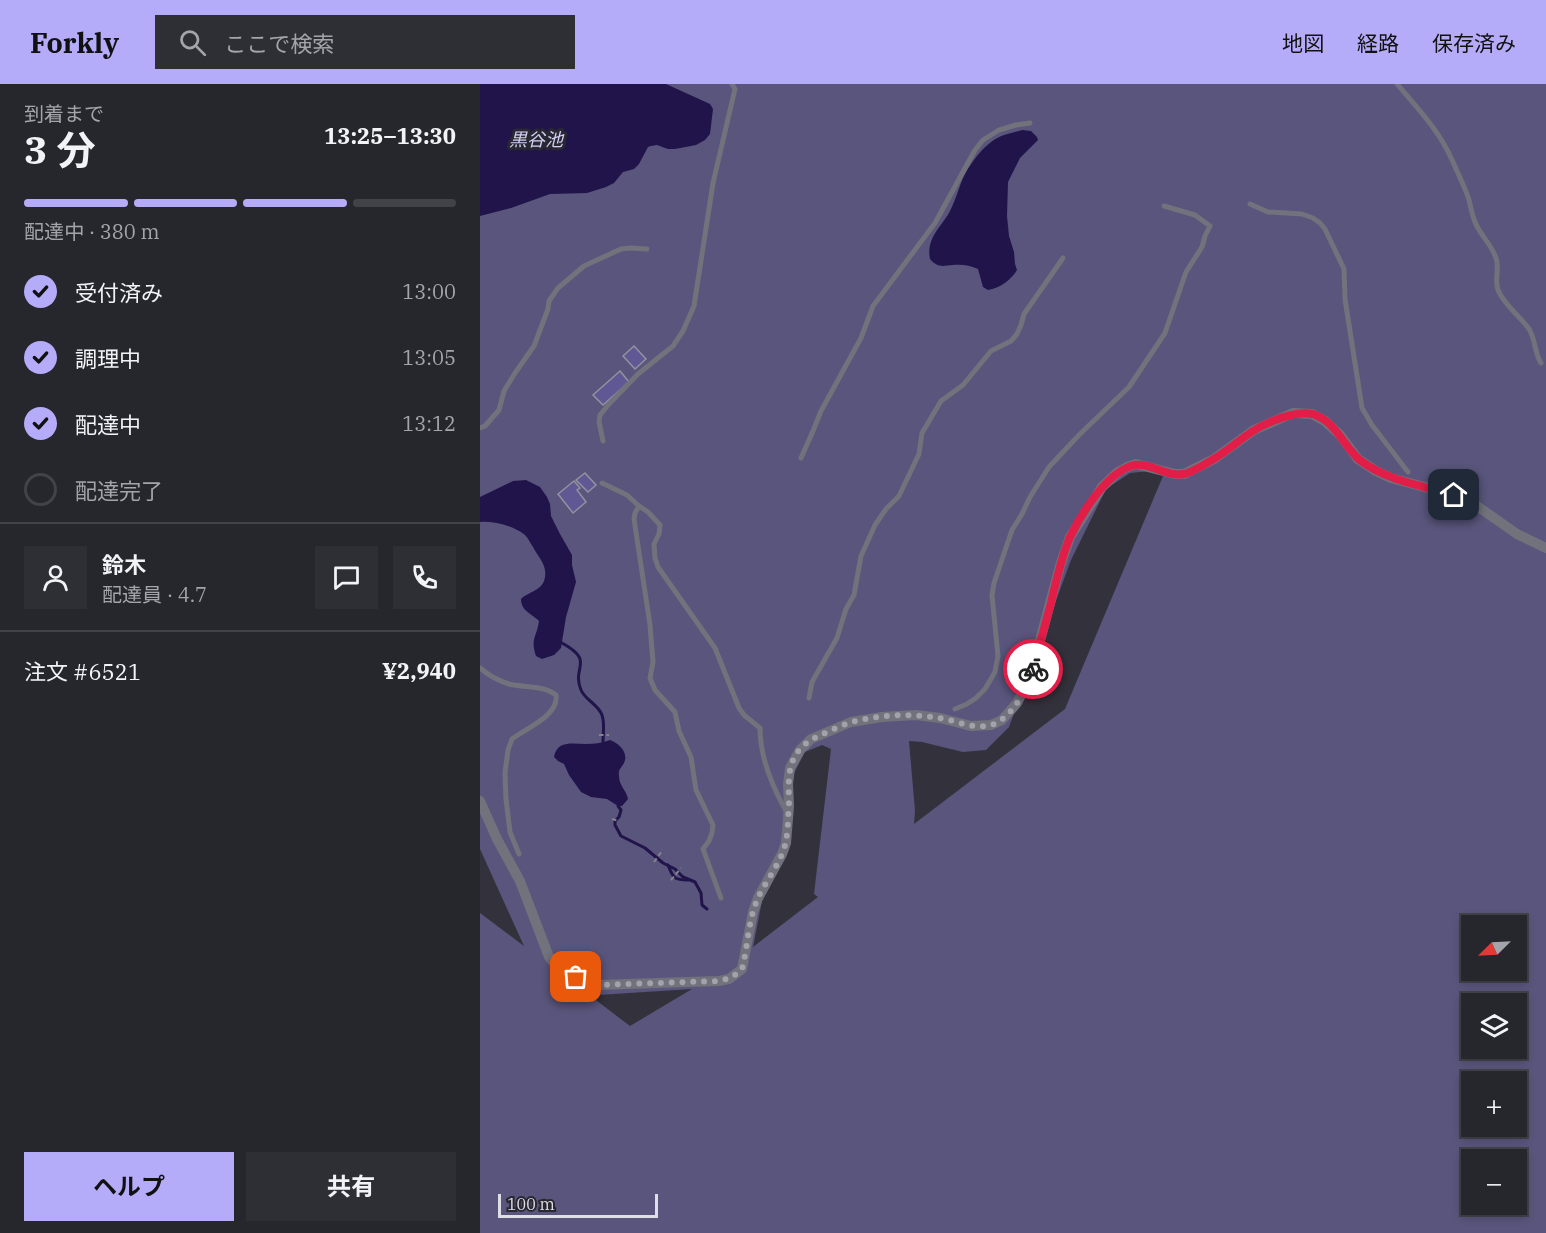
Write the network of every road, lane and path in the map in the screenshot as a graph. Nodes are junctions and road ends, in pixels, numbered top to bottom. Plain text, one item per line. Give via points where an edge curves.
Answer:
1 (732, 84) edge
2 (1397, 84) edge
3 (1030, 123) dead end
4 (1250, 204) dead end
5 (1164, 206) dead end
6 (646, 249) dead end
7 (1063, 258) dead end
8 (1541, 363) dead end
9 (480, 428) edge
10 (603, 441) dead end
11 (801, 458) dead end
12 (1408, 472) dead end
13 (602, 483) dead end
14 (639, 506) junction
15 (1546, 548) edge
16 (480, 668) edge
17 (809, 698) dead end
18 (955, 709) dead end
19 (599, 735) dead end
20 (609, 735) dead end
21 (480, 801) edge
22 (788, 814) junction
23 (612, 819) dead end
24 (619, 821) dead end
25 (662, 850) dead end
26 (519, 854) dead end
27 (654, 862) dead end
28 (681, 868) dead end
29 (671, 880) dead end
30 (721, 898) dead end

1 - 10 lane via 735,89 713,183 694,306 673,346 638,374 600,415
2 - 8 lane via 1425,115 1452,159 1473,218 1496,258 1497,287 1528,328
3 - 11 lane via 999,130 975,150 935,223 873,306
4 - 12 lane via 1268,212 1302,214 1325,229 1344,269 1362,408
5 - 18 lane via 1195,216 1210,226 1202,247 1186,272 1165,333 1129,387 1049,467 1012,530 992,595 998,656 995,672 976,698
6 - 9 lane via 621,249 604,256 584,266 558,288 549,301 534,346 504,391 499,410
7 - 17 lane via 1024,314 1017,334 992,351 963,385 941,401 922,433 920,454 899,496 875,525 861,556 854,596 837,638 812,682
13 - 14 lane via 627,495
14 - 22 lane via 660,525 654,544 658,567 715,648 739,708 760,728 767,768
14 - 30 lane via 634,519 650,625 650,678 655,690 675,712 691,757 696,790 713,825 703,849
15 - 22 street via 1454,495 1376,471 1358,459 1325,421 1312,414 1293,413 1254,430 1214,459 1184,474 1136,464 1127,467 1102,487 1070,537 1030,678 1017,703 1002,720 971,726 916,715 882,717 851,722 811,739 790,768
16 - 26 lane via 510,684 540,688 556,695 552,710 512,739 508,750 506,799 510,832
19 - 20 path
21 - 22 street via 520,881 549,957 576,977 597,985 719,981 736,975 742,969 758,898 786,843
23 - 24 path
25 - 27 path
28 - 29 path

